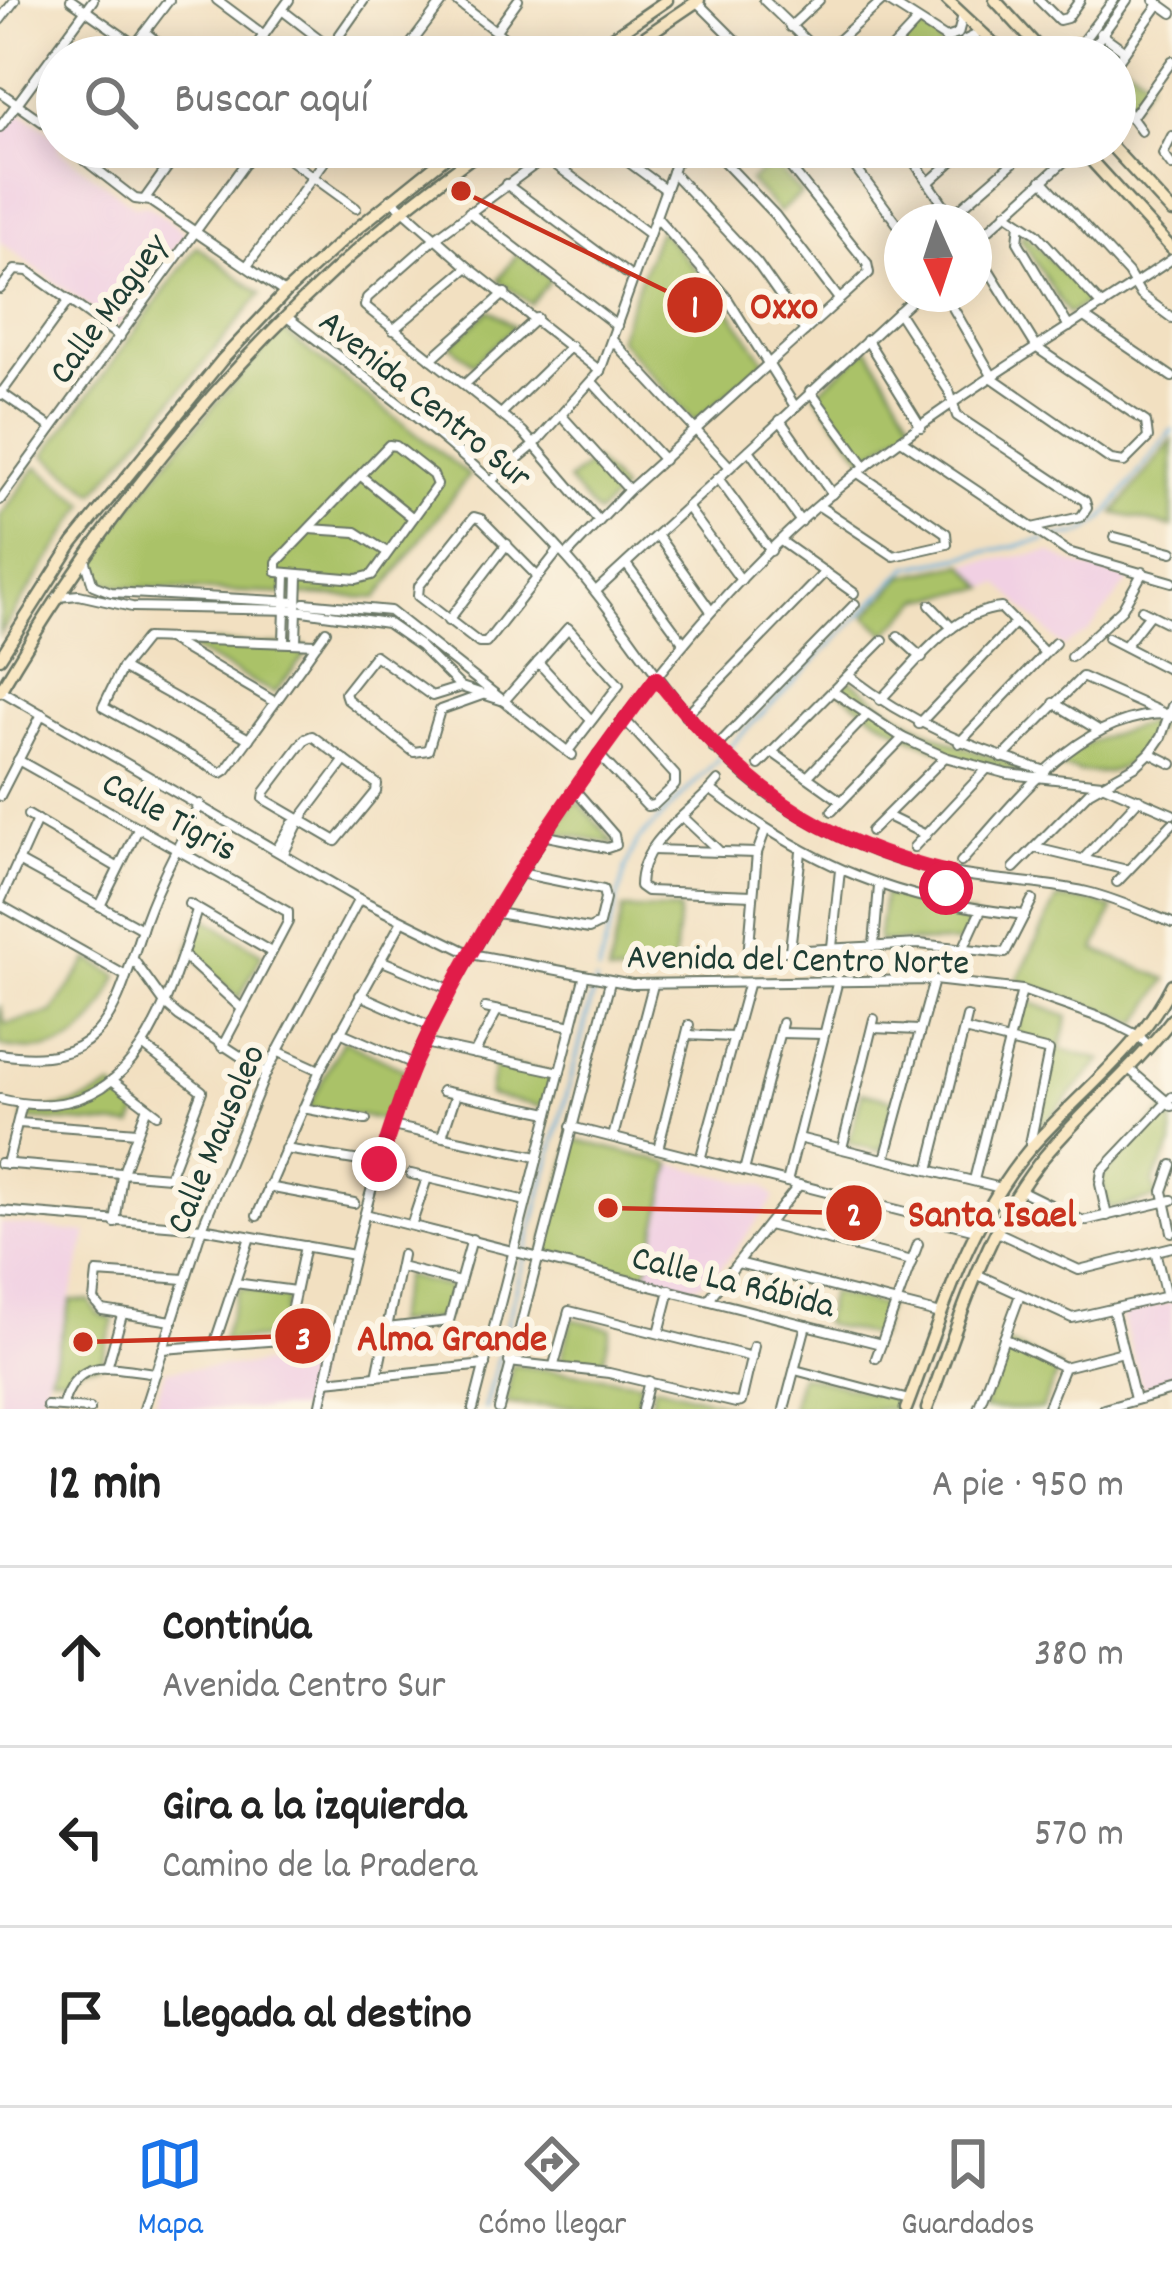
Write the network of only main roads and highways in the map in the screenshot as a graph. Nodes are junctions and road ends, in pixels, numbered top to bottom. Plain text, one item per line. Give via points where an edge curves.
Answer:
1 (667, 0) edge
2 (947, 0) edge
3 (996, 0) edge
4 (698, 1) edge
5 (615, 36) edge
6 (646, 36) edge
7 (988, 36) edge
8 (1029, 36) edge
9 (431, 168) edge
10 (458, 168) edge
11 (1096, 168) edge
12 (1131, 168) edge
13 (1172, 212) edge
14 (1172, 249) edge
15 (0, 658) edge
16 (1, 685) edge
17 (1172, 984) edge
18 (1172, 1019) edge
19 (968, 1249) junction
20 (985, 1256) junction
21 (908, 1404) edge
22 (928, 1409) edge

1 - 5 main road
2 - 7 main road
3 - 8 main road
4 - 6 main road
9 - 15 main road via 285,293 222,360 101,506
10 - 16 main road via 286,316 170,447 85,555
11 - 14 main road
12 - 13 main road
17 - 19 main road via 1139,1036 1029,1151
18 - 20 main road via 1020,1190
19 - 20 main road
19 - 21 main road
20 - 22 main road

